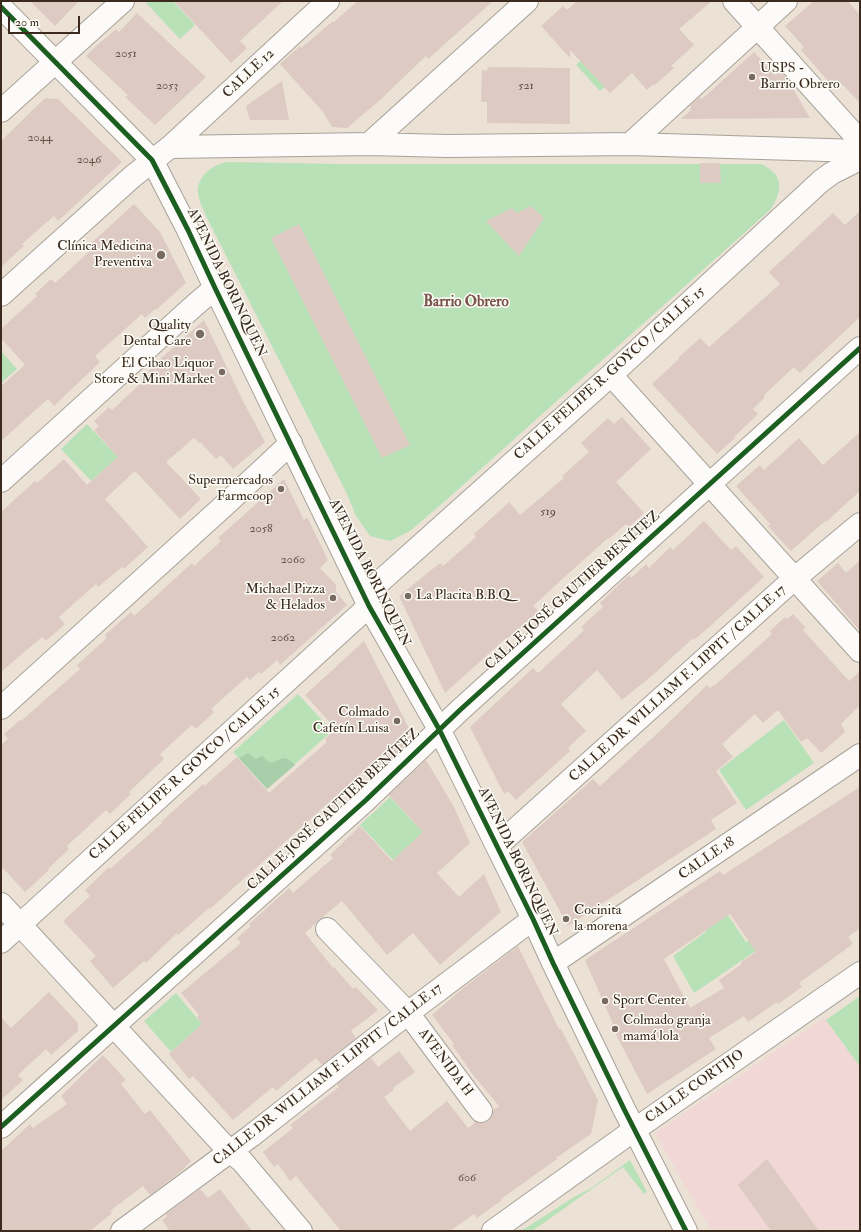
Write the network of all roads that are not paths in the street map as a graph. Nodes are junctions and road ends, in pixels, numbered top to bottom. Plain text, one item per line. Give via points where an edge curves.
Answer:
1 (123, 1) edge
2 (328, 1) edge
3 (527, 1) edge
4 (734, 1) edge
5 (786, 1) edge
6 (1, 7) edge
7 (757, 27) junction
8 (56, 63) junction
9 (1, 111) edge
10 (860, 141) edge
11 (369, 144) junction
12 (630, 144) junction
13 (170, 146) junction
14 (860, 151) edge
15 (860, 158) edge
16 (152, 160) junction
17 (215, 288) junction
18 (1, 296) edge
19 (860, 348) edge
20 (611, 375) junction
21 (291, 443) junction
22 (1, 481) edge
23 (709, 484) junction
24 (860, 524) edge
25 (794, 580) junction
26 (367, 601) junction
27 (860, 651) edge
28 (1, 708) edge
29 (439, 730) junction
30 (860, 755) edge
31 (497, 846) junction
32 (1, 904) edge
33 (533, 919) junction
34 (20, 925) junction
35 (327, 929) dead end
36 (1, 942) edge
37 (553, 963) junction
38 (860, 973) edge
39 (408, 1013) junction
40 (113, 1026) junction
41 (481, 1111) dead end
42 (1, 1127) edge
43 (634, 1130) junction
44 (229, 1151) junction
45 (122, 1231) edge
46 (301, 1231) edge
47 (493, 1231) edge
48 (686, 1231) edge

1 - 8 street
2 - 13 street, CALLE 12
3 - 11 street
4 - 7 street
5 - 7 street
6 - 8 street, AVENIDA BORINQUEN
7 - 10 street
7 - 12 street
8 - 9 street
8 - 16 street, AVENIDA BORINQUEN
11 - 12 street
11 - 13 street
12 - 14 street
13 - 16 street, CALLE 12
15 - 20 street, CALLE FELIPE R. GOYCO / CALLE 15 via 821,181
16 - 17 street, AVENIDA BORINQUEN
16 - 18 street
17 - 21 street, AVENIDA BORINQUEN
17 - 22 street
19 - 23 street, CALLE JOSÉ GAUTIER BENÍTEZ
20 - 23 street
20 - 26 street, CALLE FELIPE R. GOYCO / CALLE 15
21 - 26 street, AVENIDA BORINQUEN
21 - 28 street
23 - 25 street
23 - 29 street, CALLE JOSÉ GAUTIER BENÍTEZ
24 - 25 street, CALLE DR. WILLIAM F. LIPPIT / CALLE 17
25 - 27 street
25 - 31 street, CALLE DR. WILLIAM F. LIPPIT / CALLE 17
26 - 29 street, AVENIDA BORINQUEN
26 - 34 street, CALLE FELIPE R. GOYCO / CALLE 15
29 - 31 street, AVENIDA BORINQUEN
29 - 40 street, CALLE JOSÉ GAUTIER BENÍTEZ via 360,805
30 - 37 street, CALLE 18
31 - 33 street, AVENIDA BORINQUEN
32 - 34 street
33 - 37 street, AVENIDA BORINQUEN
33 - 39 street, CALLE DR. WILLIAM F. LIPPIT / CALLE 17
34 - 36 street, CALLE FELIPE R. GOYCO / CALLE 15
34 - 40 street
35 - 39 street, AVENIDA H
37 - 43 street, AVENIDA BORINQUEN
38 - 43 street, CALLE CORTIJO
39 - 41 street, AVENIDA H
39 - 44 street, CALLE DR. WILLIAM F. LIPPIT / CALLE 17
40 - 42 street, CALLE JOSÉ GAUTIER BENÍTEZ
40 - 44 street
43 - 47 street, CALLE CORTIJO
43 - 48 street, AVENIDA BORINQUEN
44 - 45 street, CALLE DR. WILLIAM F. LIPPIT / CALLE 17
44 - 46 street via 242,1161

